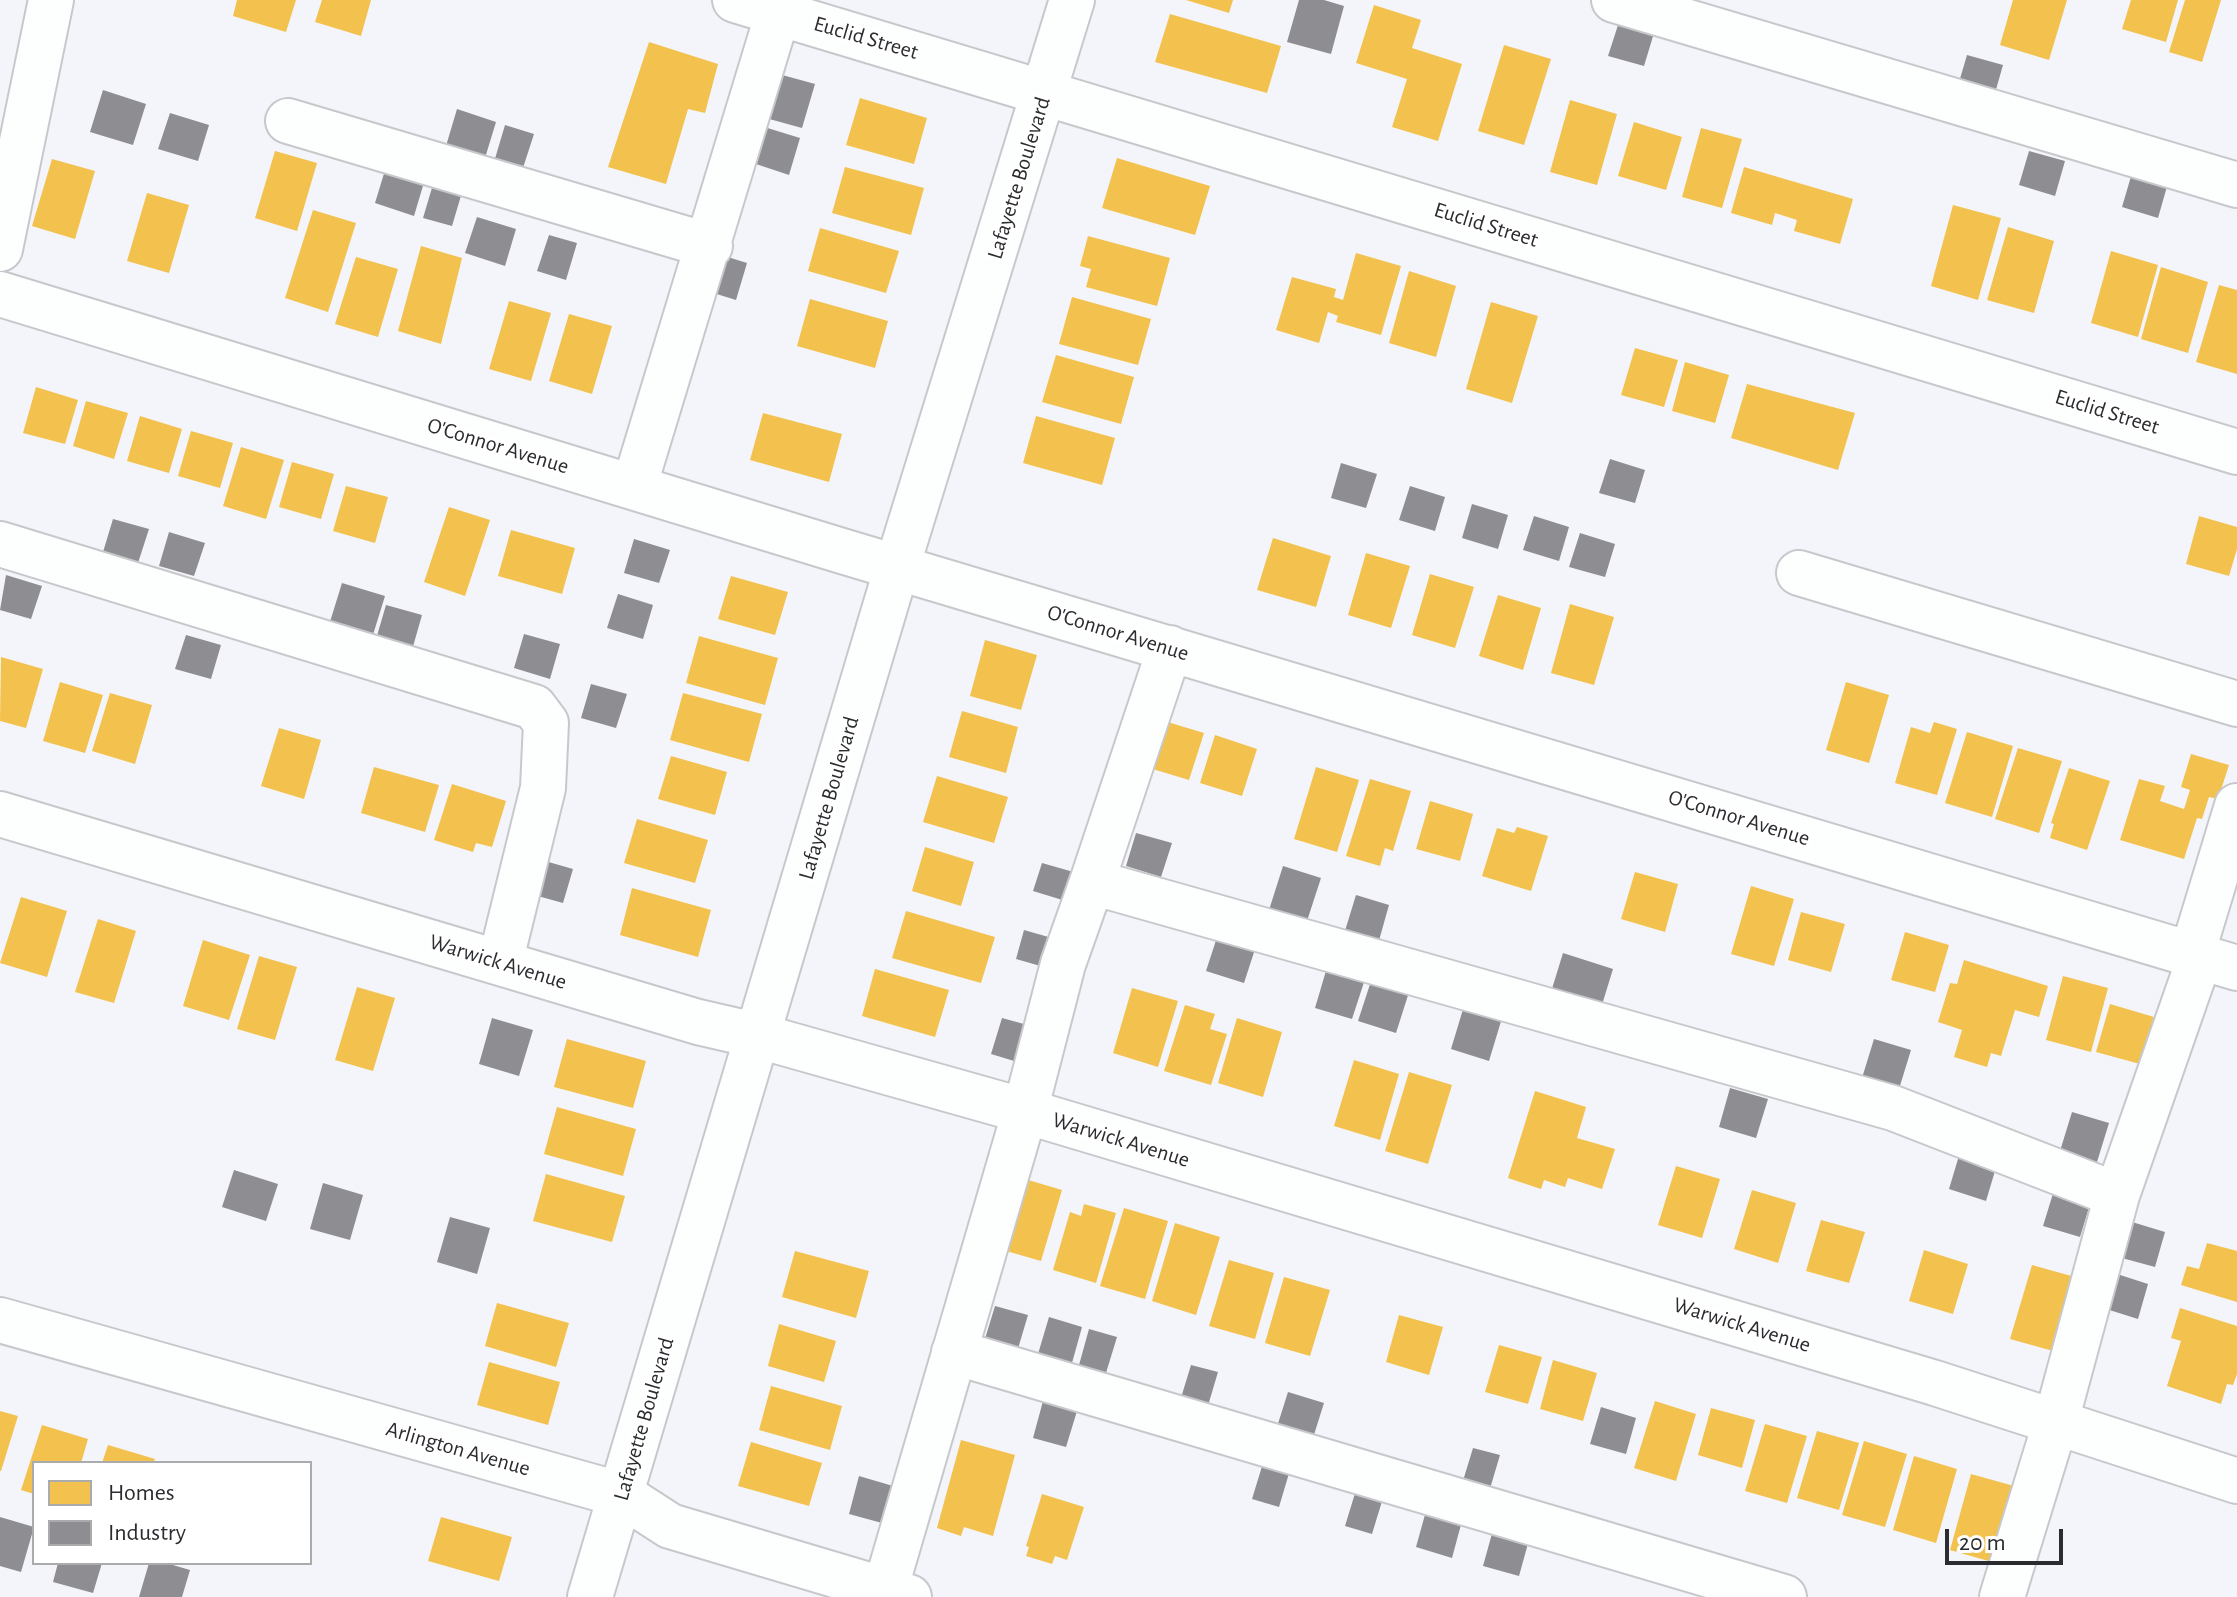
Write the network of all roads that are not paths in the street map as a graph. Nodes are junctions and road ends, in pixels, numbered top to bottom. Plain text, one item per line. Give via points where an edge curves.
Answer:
1 (51, 0) edge
2 (735, 0) edge
3 (1072, 0) edge
4 (1614, 0) edge
5 (778, 13) junction
6 (1046, 92) junction
7 (288, 121) dead end
8 (2237, 185) edge
9 (710, 246) junction
10 (0, 249) edge
11 (0, 294) edge
12 (2237, 452) edge
13 (634, 487) junction
14 (0, 544) edge
15 (897, 567) junction
16 (1799, 573) dead end
17 (1170, 648) junction
18 (2237, 704) edge
19 (2237, 806) edge
20 (0, 814) edge
21 (1092, 882) junction
22 (2209, 959) edge
23 (500, 963) junction
24 (759, 1036) junction
25 (1025, 1111) junction
26 (2117, 1195) junction
27 (0, 1320) edge
28 (954, 1352) junction
29 (2056, 1421) junction
30 (2237, 1481) edge
31 (622, 1495) junction
32 (892, 1595) edge
33 (590, 1597) edge
34 (1784, 1597) edge
35 (2002, 1597) edge

1 - 10 street
2 - 5 street, Euclid Street
3 - 6 street, Lafayette Boulevard
4 - 8 street
5 - 6 street, Euclid Street
5 - 9 street
6 - 12 street, Euclid Street
6 - 15 street, Lafayette Boulevard
7 - 9 street
9 - 13 street
11 - 13 street, O'Connor Avenue
13 - 15 street, O'Connor Avenue
14 - 23 street via 534,707 546,723 543,788
15 - 17 street, O'Connor Avenue
15 - 24 street, Lafayette Boulevard
16 - 18 street
17 - 21 street
17 - 22 street, O'Connor Avenue
19 - 22 street
20 - 23 street, Warwick Avenue
21 - 25 street via 1063,964
21 - 26 street via 1893,1108
22 - 26 street
23 - 24 street, Warwick Avenue
24 - 25 street, Warwick Avenue
24 - 31 street, Lafayette Boulevard
25 - 28 street
25 - 29 street, Warwick Avenue
26 - 29 street
27 - 31 street, Arlington Avenue
28 - 32 street
28 - 34 street
29 - 30 street, Warwick Avenue
29 - 35 street
31 - 32 street, Arlington Avenue via 670,1526
31 - 33 street, Lafayette Boulevard

